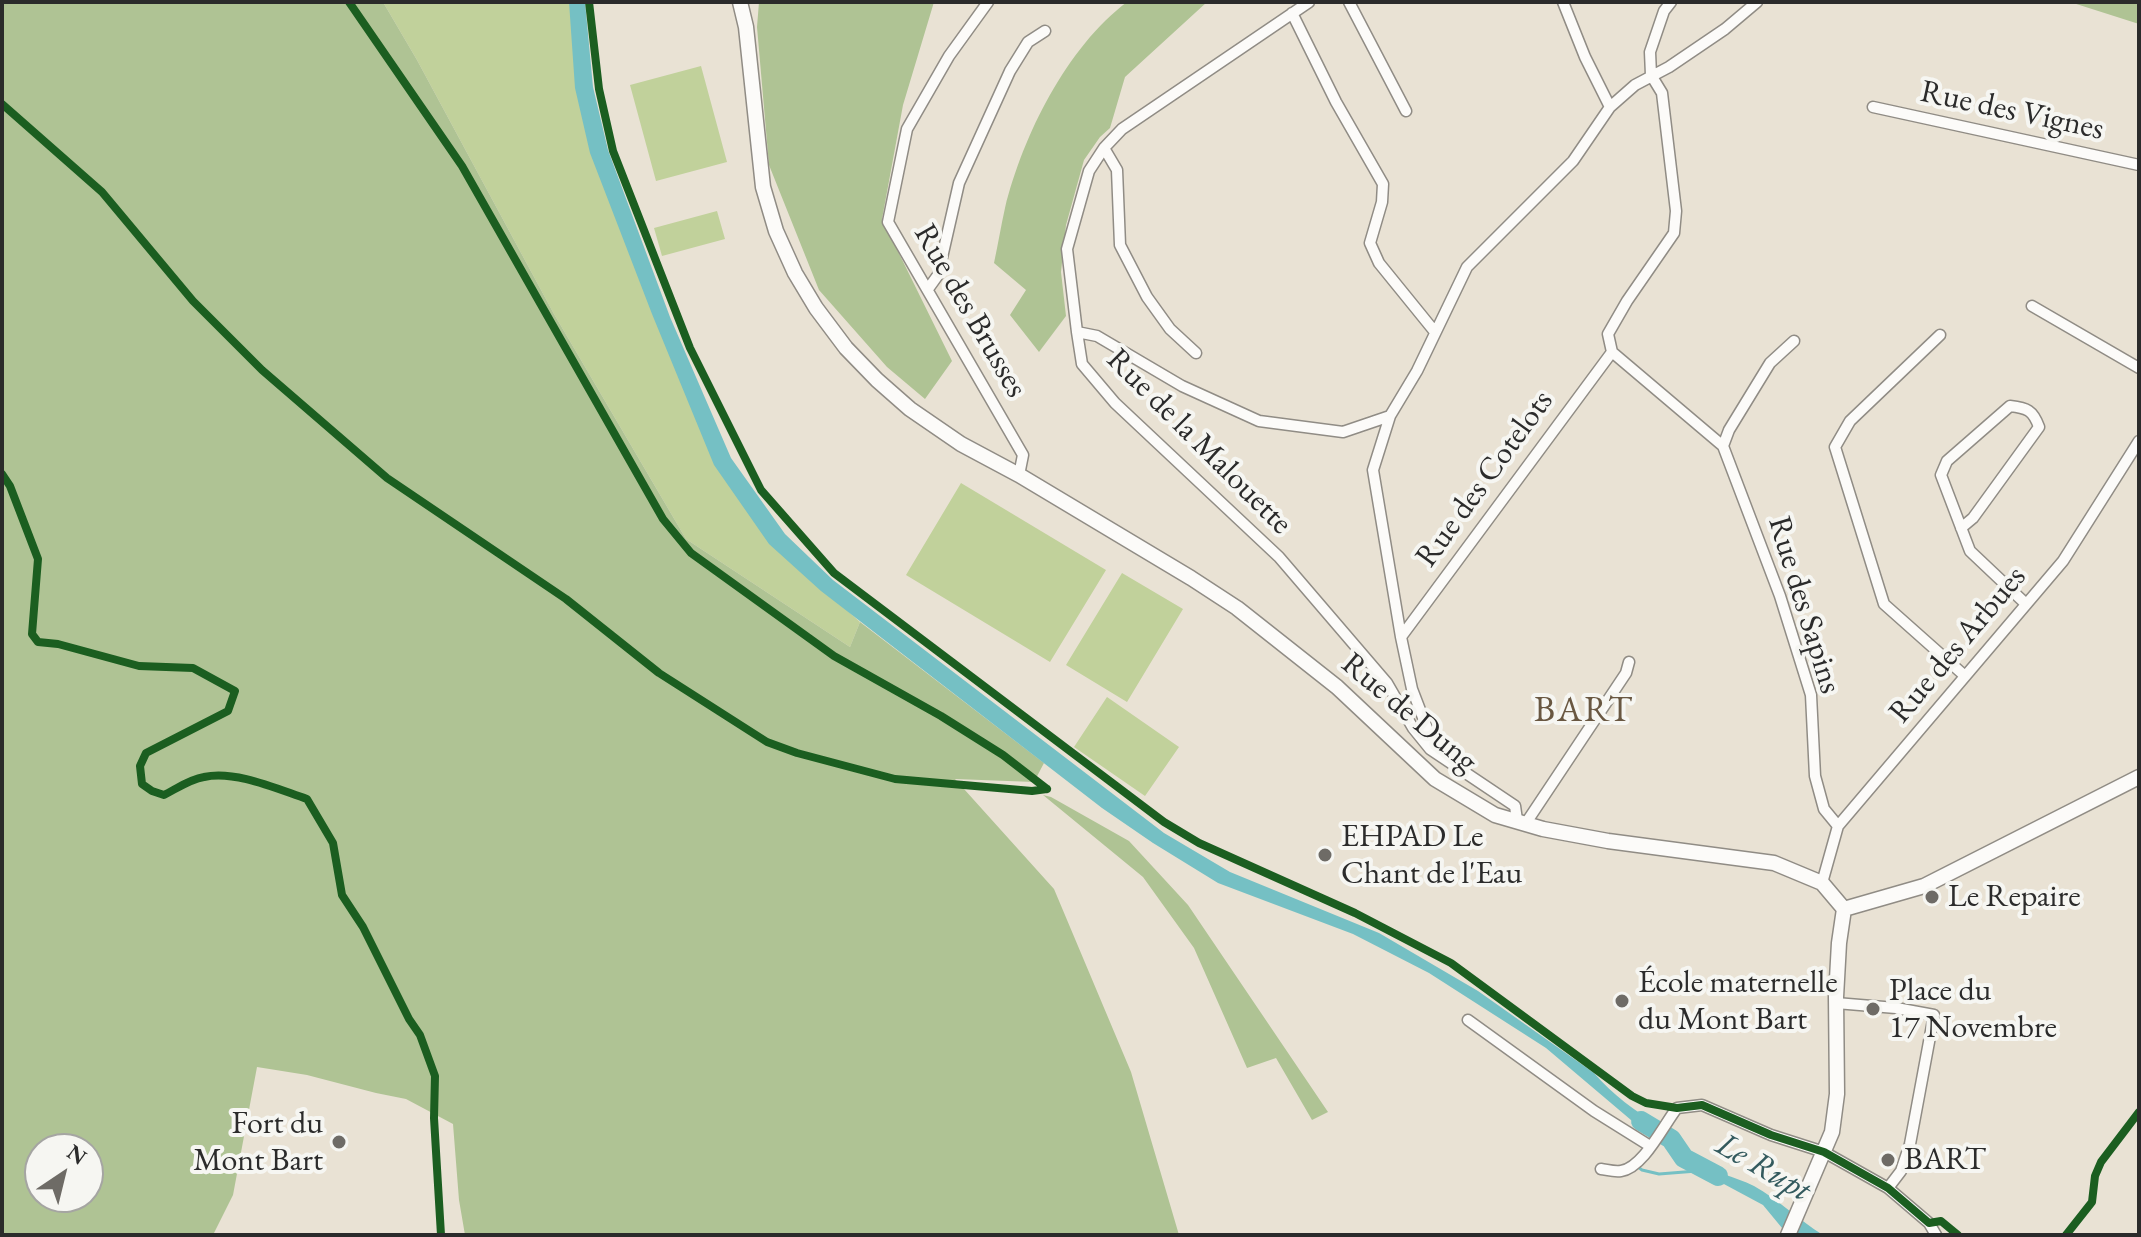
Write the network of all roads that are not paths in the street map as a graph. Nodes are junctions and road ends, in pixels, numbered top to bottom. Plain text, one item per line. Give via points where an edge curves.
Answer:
1 (740, 2) edge
2 (988, 2) edge
3 (1309, 2) edge
4 (1349, 2) edge
5 (1563, 2) edge
6 (1671, 2) edge
7 (1757, 2) edge
8 (1292, 13) junction
9 (1045, 31) dead end
10 (1651, 75) junction
11 (1610, 107) junction
12 (1873, 107) dead end
13 (1406, 111) dead end
14 (1104, 148) junction
15 (2139, 165) edge
16 (928, 289) junction
17 (2032, 306) dead end
18 (1077, 332) junction
19 (1435, 332) junction
20 (1940, 335) dead end
21 (1794, 341) dead end
22 (1612, 352) junction
23 (1196, 353) dead end
24 (2139, 368) edge
25 (1390, 416) junction
26 (2139, 441) edge
27 (1723, 446) junction
28 (1019, 475) junction
29 (1961, 528) junction
30 (2026, 604) junction
31 (1401, 637) junction
32 (1629, 662) dead end
33 (1965, 676) junction
34 (1430, 749) junction
35 (2139, 777) edge
36 (1522, 822) junction
37 (1838, 826) junction
38 (1822, 883) junction
39 (1844, 909) junction
40 (1836, 1003) junction
41 (1468, 1020) dead end
42 (1652, 1143) junction
43 (1824, 1152) junction
44 (1601, 1169) dead end
45 (1888, 1188) junction
46 (1788, 1235) edge
47 (1936, 1235) edge

1 - 28 main road, Rue de Dung via 763,187 776,231 802,285 846,348 888,390 961,444
2 - 16 street, Rue des Brusses via 907,129 888,222
3 - 8 street
4 - 13 street
5 - 11 street
6 - 10 street via 1650,52
7 - 10 street via 1725,29
8 - 14 street via 1122,129
8 - 19 street via 1383,184 1370,243 1379,263
9 - 16 street via 1028,42 1010,71 959,183 938,275
10 - 11 street
10 - 22 street via 1662,93 1674,233 1608,334
11 - 19 street via 1573,161 1467,267
12 - 15 street, Rue des Vignes
14 - 18 street via 1089,171 1067,249
14 - 23 street via 1117,170 1120,245 1147,297
16 - 28 street, Rue des Brusses via 1023,455
17 - 24 street
18 - 25 street, Rue de la Malouette via 1097,336 1182,386 1259,421 1343,432
18 - 34 street, Rue de la Malouette via 1082,364 1098,384 1279,557 1387,683
19 - 25 street
20 - 33 street via 1850,421 1835,447 1884,604
21 - 27 street via 1770,363
22 - 27 street, Rue des Sapins
22 - 31 street, Rue des Cotelots
25 - 31 street via 1373,470
26 - 30 street, Rue des Arbues via 2063,561
27 - 37 street, Rue des Sapins via 1811,695 1815,776 1824,809
28 - 36 main road, Rue de Dung via 1237,608 1337,687 1435,779 1495,815
29 - 29 street via 2039,427 2035,415 2023,407 2010,406 1947,461 1941,475
29 - 30 street via 1970,551
30 - 33 street, Rue des Arbues
31 - 34 street
32 - 36 street
33 - 37 street, Rue des Arbues
34 - 36 street, Rue de la Malouette via 1515,806
35 - 39 main road via 1924,886
36 - 38 main road, Rue de Dung via 1608,841 1774,863
37 - 38 street, Rue des Arbues
38 - 39 main road, Rue de Dung
39 - 40 main road
40 - 43 main road via 1837,1094
40 - 45 street via 1934,1015 1910,1144 1901,1171
41 - 42 street via 1594,1111
42 - 43 street via 1677,1108 1702,1105
42 - 44 street via 1629,1168
43 - 45 street
43 - 46 main road
45 - 47 street

